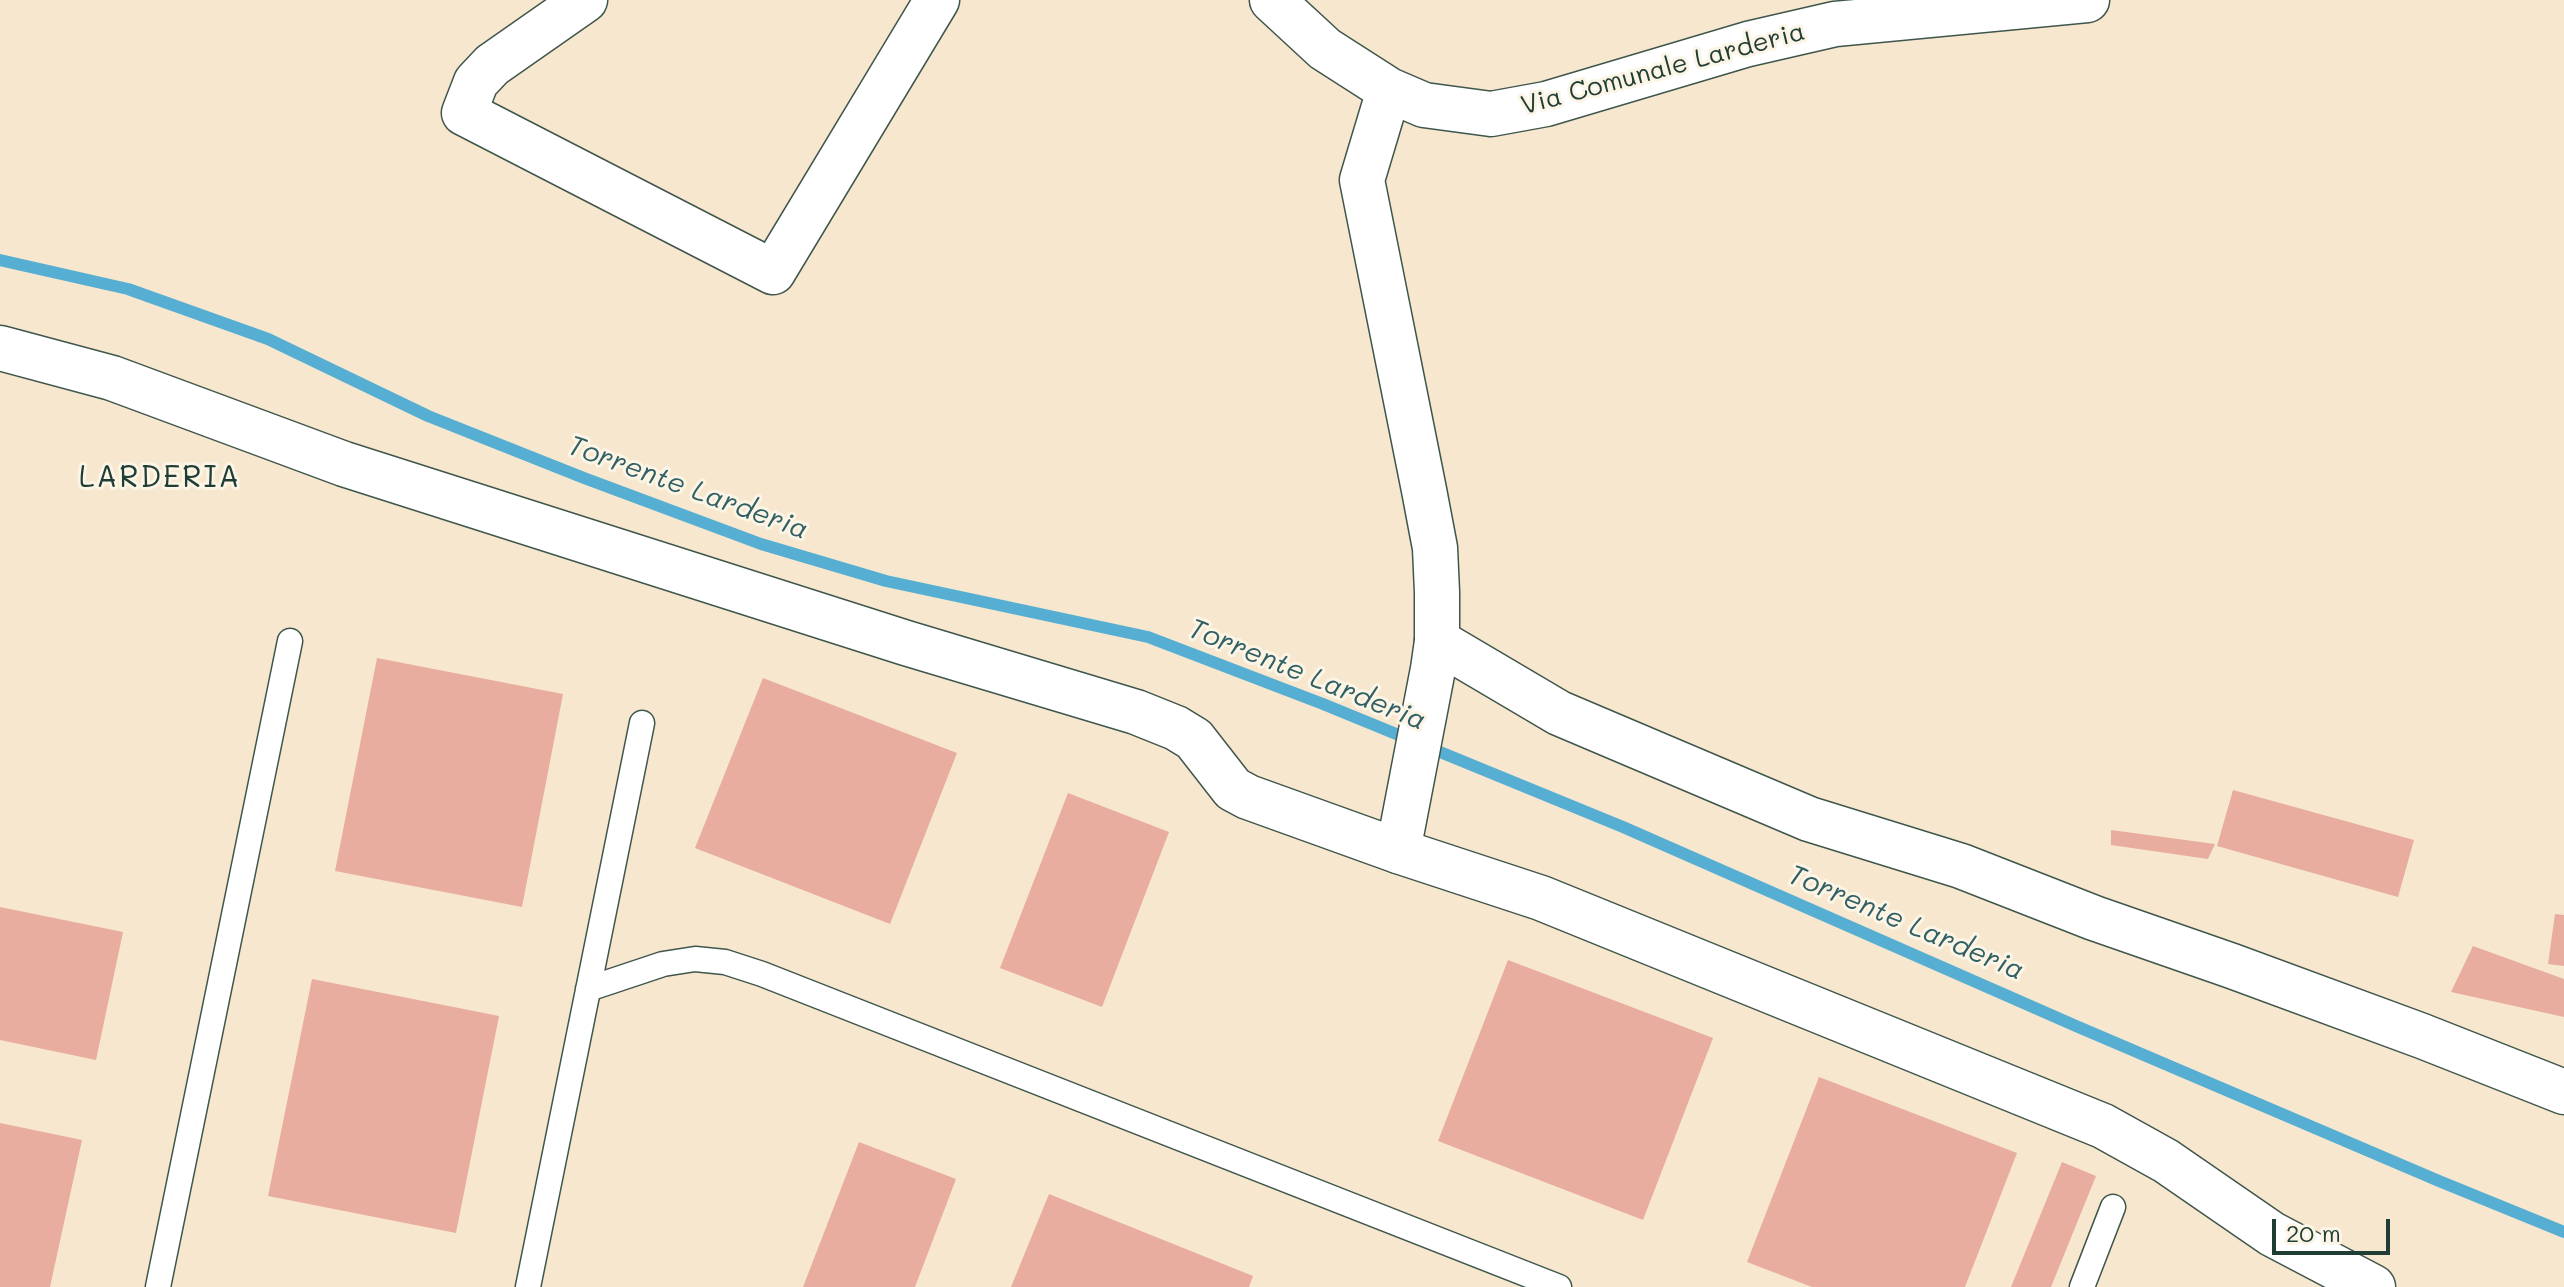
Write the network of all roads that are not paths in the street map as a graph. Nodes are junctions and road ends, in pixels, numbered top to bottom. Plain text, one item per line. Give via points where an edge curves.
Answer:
1 (585, 0) edge
2 (937, 0) edge
3 (1272, 0) edge
4 (2087, 0) edge
5 (1389, 90) junction
6 (0, 348) edge
7 (290, 641) dead end
8 (1435, 655) junction
9 (642, 723) dead end
10 (1400, 841) junction
11 (588, 989) junction
12 (2564, 1092) edge
13 (2113, 1207) dead end
14 (158, 1287) edge
15 (528, 1287) edge
16 (1559, 1287) edge
17 (2082, 1287) edge
18 (2373, 1287) edge

1 - 2 street via 492,65 476,82 464,113 773,272
3 - 5 street, Via Comunale Larderia via 1325,49
4 - 5 street, Via Comunale Larderia via 1835,24 1546,104 1491,114 1424,105
5 - 8 street via 1362,180 1435,548
6 - 10 street via 112,378 344,464 1136,712 1194,739 1241,793
7 - 14 lane
8 - 10 street
8 - 12 street via 1809,819 1961,866
9 - 11 lane
10 - 18 street via 2103,1126 2166,1161 2272,1234
11 - 15 lane
11 - 16 lane via 663,964 725,962
13 - 17 lane

